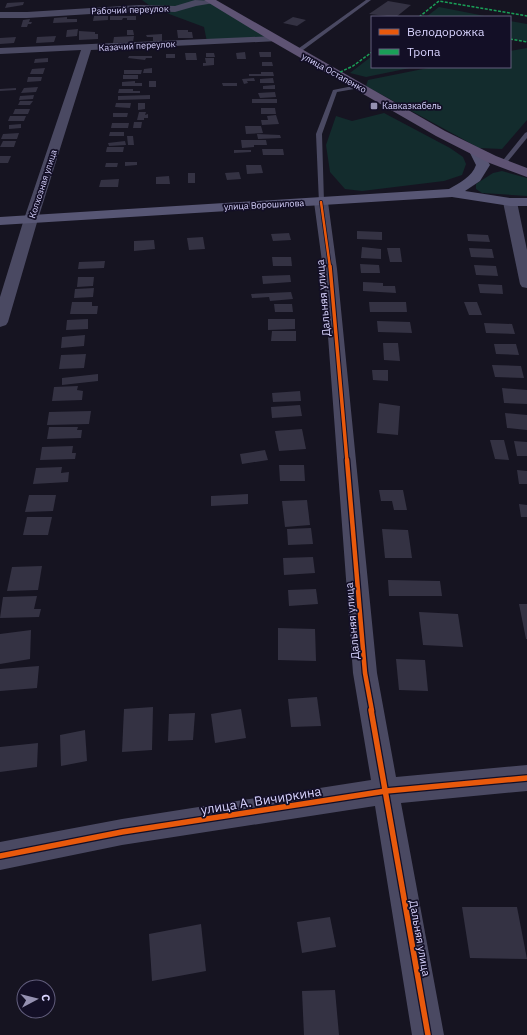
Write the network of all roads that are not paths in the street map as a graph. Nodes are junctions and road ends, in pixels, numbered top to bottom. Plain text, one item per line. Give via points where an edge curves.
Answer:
1 (369, 0) edge
2 (210, 1) edge
3 (0, 14) edge
4 (274, 39) junction
5 (87, 48) junction
6 (0, 51) edge
7 (297, 52) junction
8 (358, 87) junction
9 (527, 134) edge
10 (477, 152) junction
11 (502, 165) junction
12 (527, 173) edge
13 (452, 193) junction
14 (321, 202) junction
15 (510, 202) junction
16 (527, 202) edge
17 (31, 219) junction
18 (0, 221) edge
19 (527, 284) edge
20 (0, 322) edge
21 (527, 778) edge
22 (386, 791) junction
23 (0, 856) edge
24 (428, 1035) edge

1 - 7 lane
2 - 3 street, Рабочий переулок via 176,9 139,8 27,15
2 - 4 main road, улица Остапенко
4 - 5 street, Казачий переулок
4 - 7 main road, улица Остапенко
5 - 6 street, Казачий переулок
5 - 17 street, Колхозная улица
7 - 8 main road, улица Остапенко
8 - 10 main road, улица Остапенко
8 - 14 lane via 335,91 319,134
9 - 11 lane
10 - 11 main road, улица Остапенко
10 - 13 main road via 483,165 482,170
11 - 12 main road, улица Остапенко
13 - 14 main road, улица Ворошилова
13 - 15 main road, улица Ворошилова
14 - 17 main road, улица Ворошилова
14 - 22 street, Дальняя улица via 330,269 365,674
15 - 16 main road, улица Ворошилова
15 - 19 street
17 - 18 main road, улица Ворошилова
17 - 20 street, Колхозная улица
21 - 22 street, улица А. Вичиркина
22 - 23 street, улица А. Вичиркина via 122,832
22 - 24 street, Дальняя улица

